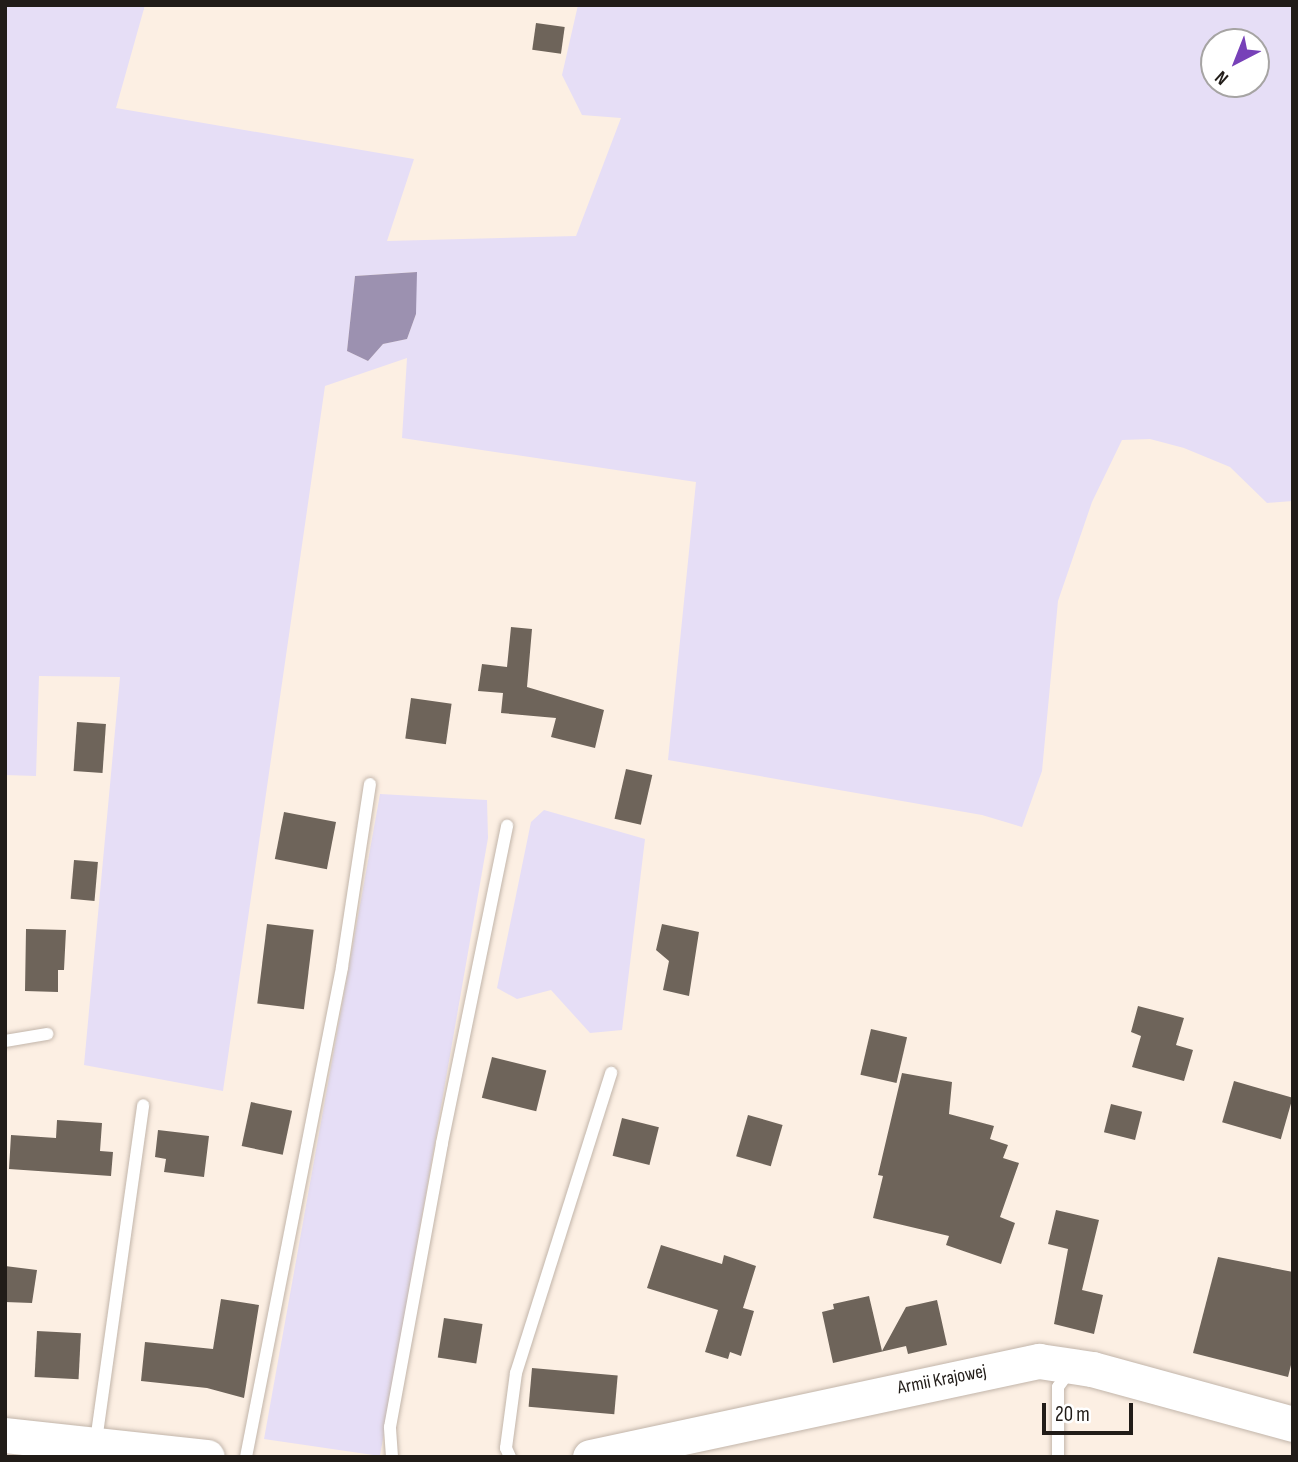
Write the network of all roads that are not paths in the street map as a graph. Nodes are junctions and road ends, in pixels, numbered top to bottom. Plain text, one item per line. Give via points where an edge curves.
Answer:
1 (370, 784) dead end
2 (507, 826) dead end
3 (47, 1034) dead end
4 (5, 1041) edge
5 (611, 1073) dead end
6 (143, 1105) dead end
7 (1073, 1366) junction
8 (1293, 1424) edge
9 (5, 1435) edge
10 (111, 1450) edge
11 (207, 1457) edge
12 (246, 1457) edge
13 (392, 1457) edge
14 (510, 1457) edge
15 (590, 1457) edge
16 (1058, 1457) edge

1 - 12 lane via 342,967
2 - 13 lane via 390,1427
3 - 4 lane
5 - 14 lane via 516,1373 506,1448
6 - 10 lane
7 - 8 street, Armii Krajowej
7 - 15 street, Armii Krajowej via 1039,1360
7 - 16 lane via 1058,1387
9 - 10 street
10 - 11 street

